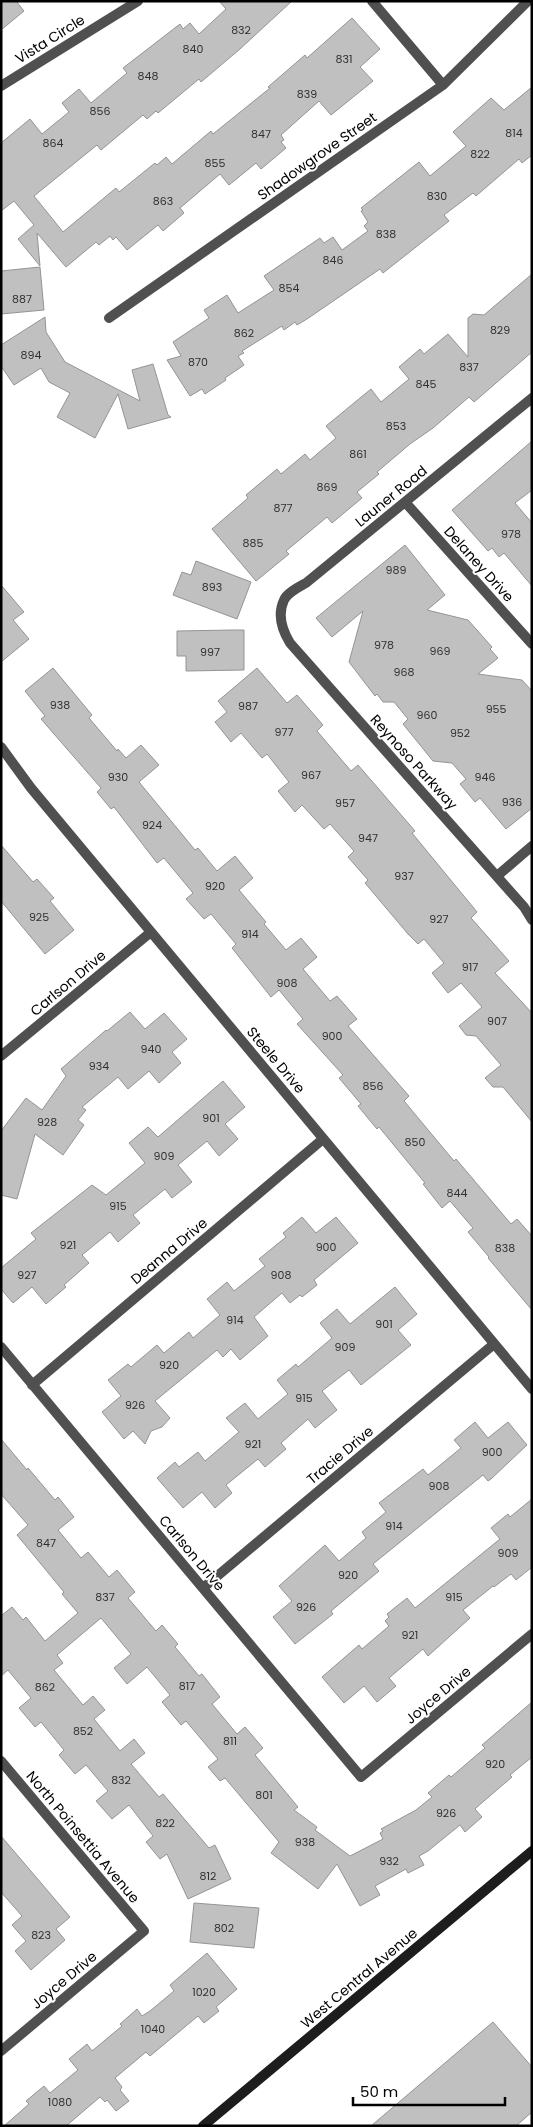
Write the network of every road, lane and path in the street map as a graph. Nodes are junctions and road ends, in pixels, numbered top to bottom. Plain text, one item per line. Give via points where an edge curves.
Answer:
1 (138, 1) edge
2 (372, 1) edge
3 (528, 1) edge
4 (443, 85) junction
5 (1, 86) edge
6 (109, 318) dead end
7 (532, 398) edge
8 (405, 502) junction
9 (280, 620) joint
10 (532, 644) edge
11 (1, 746) edge
12 (532, 846) edge
13 (497, 876) junction
14 (532, 920) edge
15 (151, 932) junction
16 (1, 1056) edge
17 (323, 1139) junction
18 (494, 1344) junction
19 (1, 1347) edge
20 (32, 1385) junction
21 (532, 1389) edge
22 (203, 1588) junction
23 (532, 1634) edge
24 (1, 1760) edge
25 (361, 1777) joint
26 (532, 1851) edge
27 (144, 1931) joint
28 (1, 2051) edge
29 (203, 2126) edge

1 - 5 street, Vista Circle
2 - 4 street
3 - 4 street, Shadowgrove Street
4 - 6 street, Shadowgrove Street
7 - 8 street, Launer Road
8 - 9 street, Launer Road via 284,600
8 - 10 street, Delaney Drive
9 - 13 street, Reynoso Parkway via 282,631 290,643
11 - 15 street, Steele Drive via 31,788
12 - 13 street
13 - 14 street, Reynoso Parkway
15 - 16 street, Carlson Drive
15 - 17 street, Steele Drive
17 - 18 street, Steele Drive
17 - 20 street, Deanna Drive
18 - 21 street, Steele Drive
18 - 22 street, Tracie Drive
19 - 20 street, Carlson Drive
20 - 22 street, Carlson Drive
22 - 25 street, Carlson Drive
23 - 25 street, Joyce Drive
24 - 27 street, North Poinsettia Avenue
26 - 29 main road, West Central Avenue
27 - 28 street, Joyce Drive

